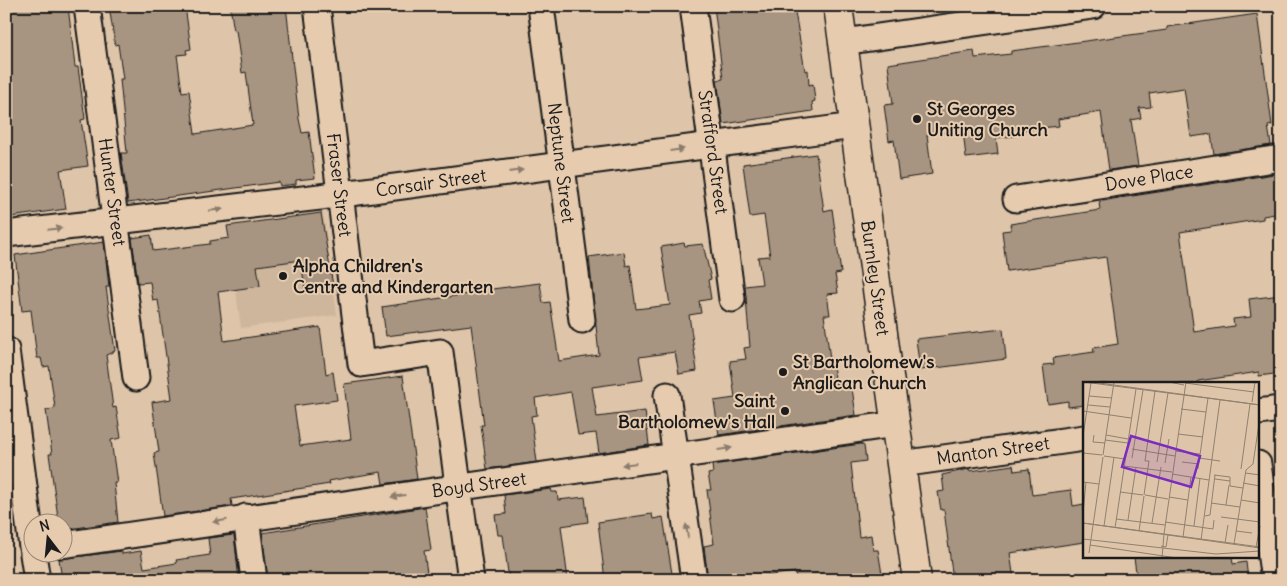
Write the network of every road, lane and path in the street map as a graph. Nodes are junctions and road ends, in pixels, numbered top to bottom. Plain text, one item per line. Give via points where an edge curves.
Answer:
1 (87, 6) edge
2 (317, 6) edge
3 (541, 6) edge
4 (693, 6) edge
5 (838, 6) edge
6 (1093, 6) edge
7 (843, 42) junction
8 (854, 126) junction
9 (713, 145) junction
10 (1281, 158) edge
11 (561, 165) junction
12 (340, 194) junction
13 (1016, 199) dead end
14 (116, 223) junction
15 (6, 234) edge
16 (732, 299) dead end
17 (582, 320) dead end
18 (6, 350) edge
19 (136, 378) dead end
20 (667, 395) dead end
21 (1281, 409) edge
22 (1260, 412) edge
23 (896, 424) junction
24 (11, 428) edge
25 (1083, 438) edge
26 (677, 457) junction
27 (901, 464) junction
28 (1260, 478) edge
29 (459, 488) junction
30 (26, 514) edge
31 (246, 517) junction
32 (72, 543) edge
33 (35, 564) edge
34 (37, 580) edge
35 (254, 580) edge
36 (471, 580) edge
37 (694, 580) edge
38 (917, 580) edge
39 (1274, 580) edge

1 - 14 street, Hunter Street
2 - 12 street, Fraser Street
3 - 11 street, Neptune Street
4 - 9 street, Strafford Street
5 - 7 main road, Burnley Street
6 - 7 street
7 - 8 main road, Burnley Street
8 - 9 street, Corsair Street
8 - 23 main road, Burnley Street
11 -> 9 street, Corsair Street
9 - 16 street, Strafford Street
10 - 13 street, Dove Place
12 -> 11 street, Corsair Street
11 - 17 street, Neptune Street
14 -> 12 street, Corsair Street
12 - 29 street, Fraser Street via 361,364 440,352
15 -> 14 street, Corsair Street
14 - 19 street, Hunter Street
18 - 24 street
20 - 26 street
21 - 22 street
26 -> 23 street, Boyd Street
23 - 27 main road, Burnley Street
24 - 30 street
25 - 27 street, Manton Street
26 -> 29 street, Boyd Street
37 -> 26 street
27 - 38 main road, Burnley Street
28 - 39 street
29 -> 31 street, Boyd Street
29 - 36 street
31 -> 32 street, Boyd Street
31 - 35 street
33 - 34 street

